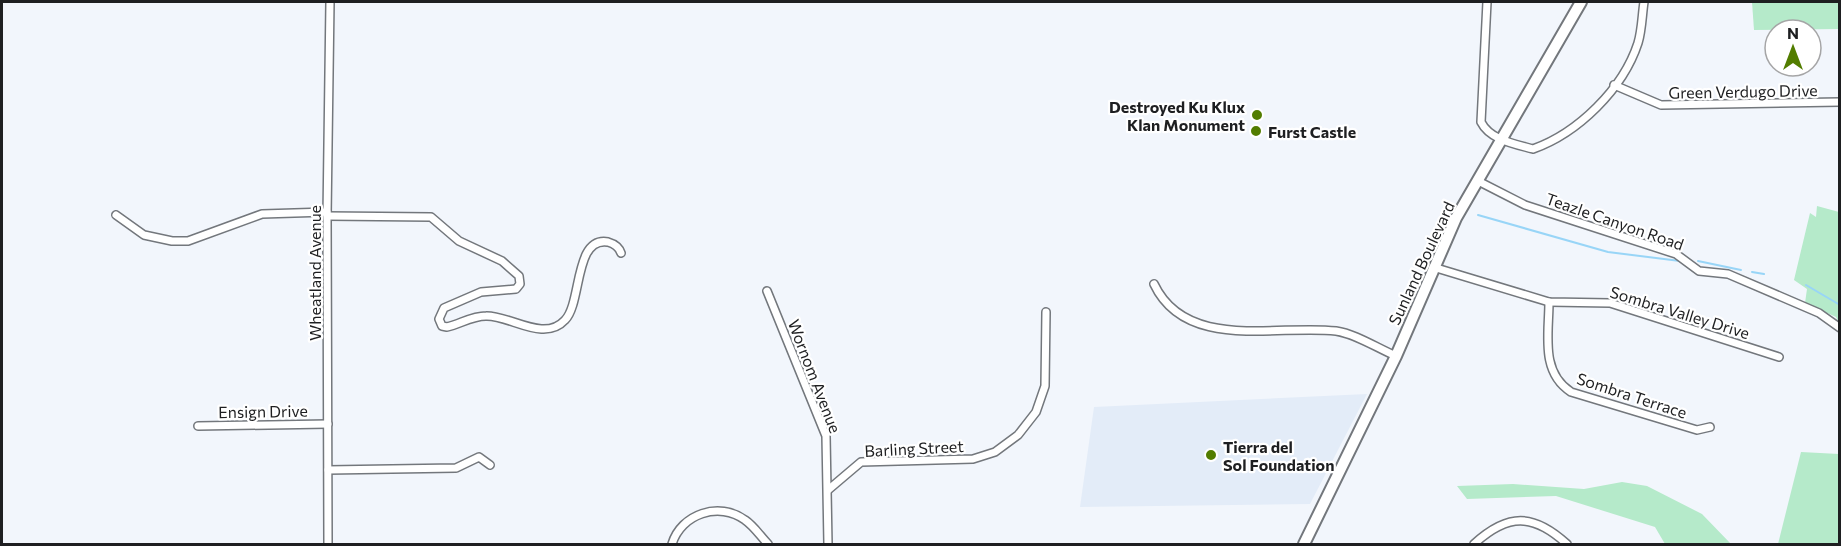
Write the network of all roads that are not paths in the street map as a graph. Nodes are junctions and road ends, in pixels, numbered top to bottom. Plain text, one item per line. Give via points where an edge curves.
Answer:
1 (330, 2) edge
2 (1487, 2) edge
3 (1581, 2) edge
4 (1644, 2) edge
5 (1614, 86) junction
6 (1839, 102) edge
7 (1502, 140) junction
8 (1478, 181) junction
9 (327, 214) junction
10 (116, 215) dead end
11 (621, 253) dead end
12 (1433, 267) junction
13 (1154, 284) dead end
14 (767, 291) dead end
15 (1549, 302) junction
16 (1046, 312) dead end
17 (1839, 328) edge
18 (1396, 356) junction
19 (1779, 357) dead end
20 (328, 424) junction
21 (198, 426) dead end
22 (1710, 428) dead end
23 (490, 465) dead end
24 (328, 470) junction
25 (828, 490) junction
26 (328, 544) edge
27 (672, 544) edge
28 (768, 544) edge
29 (828, 544) edge
30 (1304, 544) edge
31 (1474, 544) edge
32 (1567, 544) edge

1 - 9 street, Wheatland Avenue
2 - 7 street via 1480,116 1484,127
3 - 7 main road, Sunland Boulevard
4 - 5 street via 1638,42
5 - 6 street, Green Verdugo Drive via 1661,105
5 - 7 street via 1582,120 1542,146 1533,149
7 - 8 main road, Sunland Boulevard
8 - 12 main road, Sunland Boulevard
8 - 17 street, Teazle Canyon Road via 1525,205 1676,254 1699,270 1728,274 1819,313
9 - 10 street via 262,214 188,241 172,242 144,235
9 - 11 street via 430,217 459,241 502,261 519,276 516,289 481,292 444,308 439,319 447,327 488,315 534,328 561,324 572,310 586,253 607,242
9 - 20 street, Wheatland Avenue
12 - 15 street, Sombra Valley Drive
12 - 18 main road, Sunland Boulevard
13 - 18 street via 1159,295 1175,309 1209,326 1339,332
14 - 25 street, Wornom Avenue via 826,436
15 - 19 street, Sombra Valley Drive via 1610,303
15 - 22 street, Sombra Terrace via 1549,359 1562,386 1697,430
16 - 25 street, Barling Street via 1046,377 1041,398 1029,423 1005,446 984,456 962,460 861,462
18 - 30 main road, Sunland Boulevard
20 - 21 street, Ensign Drive
20 - 24 street, Wheatland Avenue
23 - 24 street via 479,457 456,468
24 - 26 street, Wheatland Avenue
25 - 29 street, Wornom Avenue
27 - 28 street via 686,523 715,511 745,520
31 - 32 street via 1500,525 1522,520 1544,525

